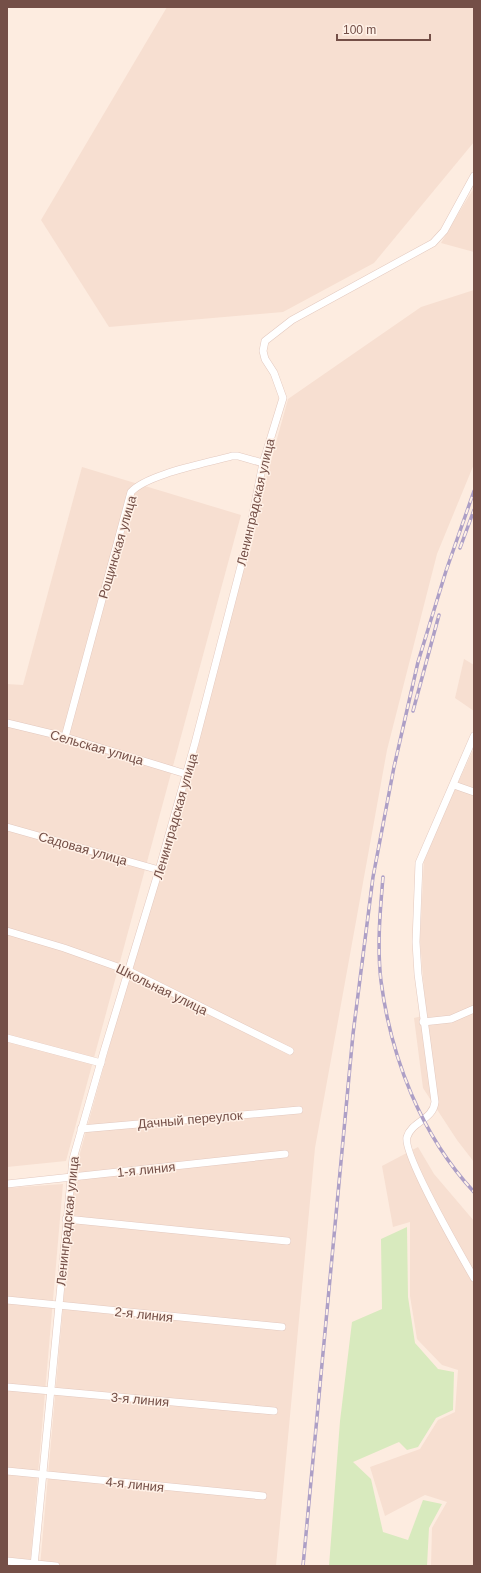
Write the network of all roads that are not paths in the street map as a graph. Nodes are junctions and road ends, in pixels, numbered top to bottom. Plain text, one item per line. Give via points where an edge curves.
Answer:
1 (474, 176) edge
2 (263, 463) junction
3 (7, 723) edge
4 (474, 736) edge
5 (65, 737) junction
6 (186, 774) junction
7 (454, 784) junction
8 (474, 792) edge
9 (7, 827) edge
10 (160, 870) junction
11 (7, 931) edge
12 (130, 971) junction
13 (474, 1009) edge
14 (423, 1022) junction
15 (7, 1038) edge
16 (290, 1051) dead end
17 (101, 1063) junction
18 (299, 1110) dead end
19 (81, 1129) junction
20 (285, 1154) dead end
21 (70, 1178) junction
22 (7, 1184) edge
23 (66, 1219) junction
24 (287, 1241) dead end
25 (474, 1278) edge
26 (7, 1300) edge
27 (58, 1305) junction
28 (282, 1327) dead end
29 (7, 1387) edge
30 (50, 1391) junction
31 (274, 1411) dead end
32 (7, 1471) edge
33 (42, 1475) junction
34 (263, 1496) dead end
35 (7, 1561) edge
36 (34, 1565) edge
37 (56, 1566) edge

1 - 2 street, Ленинградская улица via 444,231 433,243 292,320 265,341 265,359 274,373 283,398
2 - 5 street, Рощинская улица via 232,456 148,480 131,492
2 - 6 street, Ленинградская улица via 248,539
3 - 5 street, Сельская улица
4 - 7 street
5 - 6 street, Сельская улица
6 - 10 street, Ленинградская улица
7 - 8 street
7 - 14 street via 419,863 416,942
9 - 10 street, Садовая улица
10 - 12 street, Ленинградская улица
11 - 12 street, Школьная улица
12 - 16 street, Школьная улица
12 - 17 street, Ленинградская улица
13 - 14 street via 451,1019
14 - 25 street via 434,1108 431,1114 413,1128 407,1136 406,1144 424,1184
15 - 17 street
17 - 19 street, Ленинградская улица
18 - 19 street, Дачный переулок
19 - 21 street, Ленинградская улица
20 - 21 street, 1-я линия
21 - 22 street, 1-я линия
21 - 23 street, Ленинградская улица
23 - 24 street
23 - 27 street, Ленинградская улица
26 - 27 street, 2-я линия
27 - 28 street, 2-я линия
27 - 30 street, Ленинградская улица
29 - 30 street, 3-я линия
30 - 31 street, 3-я линия
30 - 33 street, Ленинградская улица
32 - 33 street, 4-я линия
33 - 34 street, 4-я линия
33 - 36 street, Ленинградская улица
35 - 36 street
36 - 37 street

